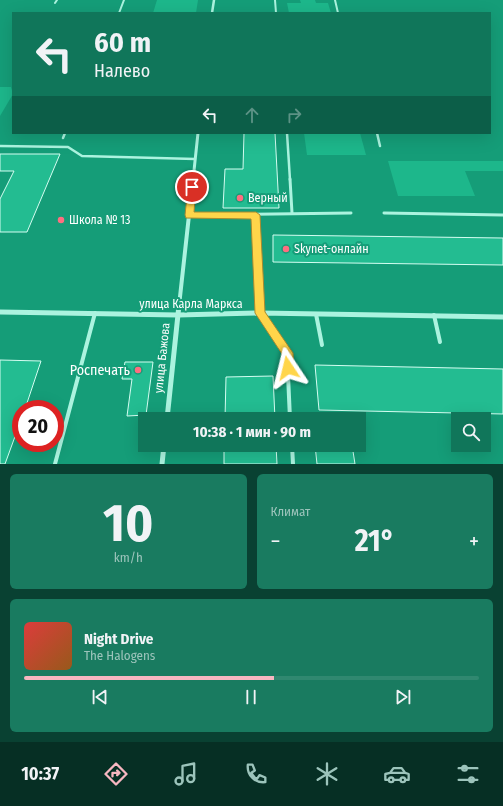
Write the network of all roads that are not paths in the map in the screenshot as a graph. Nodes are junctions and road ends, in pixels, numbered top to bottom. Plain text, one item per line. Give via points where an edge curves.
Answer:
1 (57, 0) edge
2 (124, 0) edge
3 (214, 0) edge
4 (275, 0) edge
5 (335, 0) edge
6 (56, 3) dead end
7 (119, 12) edge
8 (212, 12) edge
9 (276, 12) edge
10 (338, 12) edge
11 (65, 134) edge
12 (198, 134) edge
13 (287, 134) edge
14 (377, 134) edge
15 (63, 138) dead end
16 (0, 146) edge
17 (380, 146) dead end
18 (195, 159) junction
19 (292, 213) junction
20 (351, 213) dead end
21 (384, 214) dead end
22 (189, 215) junction
23 (256, 215) junction
24 (503, 215) edge
25 (0, 312) edge
26 (95, 313) junction
27 (260, 313) junction
28 (316, 314) junction
29 (178, 315) junction
30 (434, 315) junction
31 (503, 318) edge
32 (440, 342) dead end
33 (322, 345) dead end
34 (168, 412) edge
35 (290, 412) edge
36 (163, 452) edge
37 (292, 452) edge
38 (55, 464) edge
39 (162, 464) edge
40 (293, 464) edge

1 - 6 lane
2 - 7 lane
3 - 8 street
4 - 9 lane
5 - 10 lane
11 - 15 lane
12 - 18 street, улица Бажова
13 - 19 lane
14 - 17 lane
16 - 18 lane via 68,147 82,156
18 - 22 street, улица Бажова
19 - 20 lane
19 - 23 lane
21 - 24 lane
22 - 23 lane
22 - 29 street, улица Бажова
23 - 27 lane
25 - 26 street, улица Карла Маркса
26 - 29 street, улица Карла Маркса
26 - 38 lane
27 - 28 street, улица Карла Маркса
27 - 29 street, улица Карла Маркса
27 - 35 lane via 287,353
28 - 30 street, улица Карла Маркса
28 - 33 lane
29 - 34 street, улица Бажова
30 - 31 street, улица Карла Маркса
30 - 32 lane
36 - 39 street
37 - 40 lane

